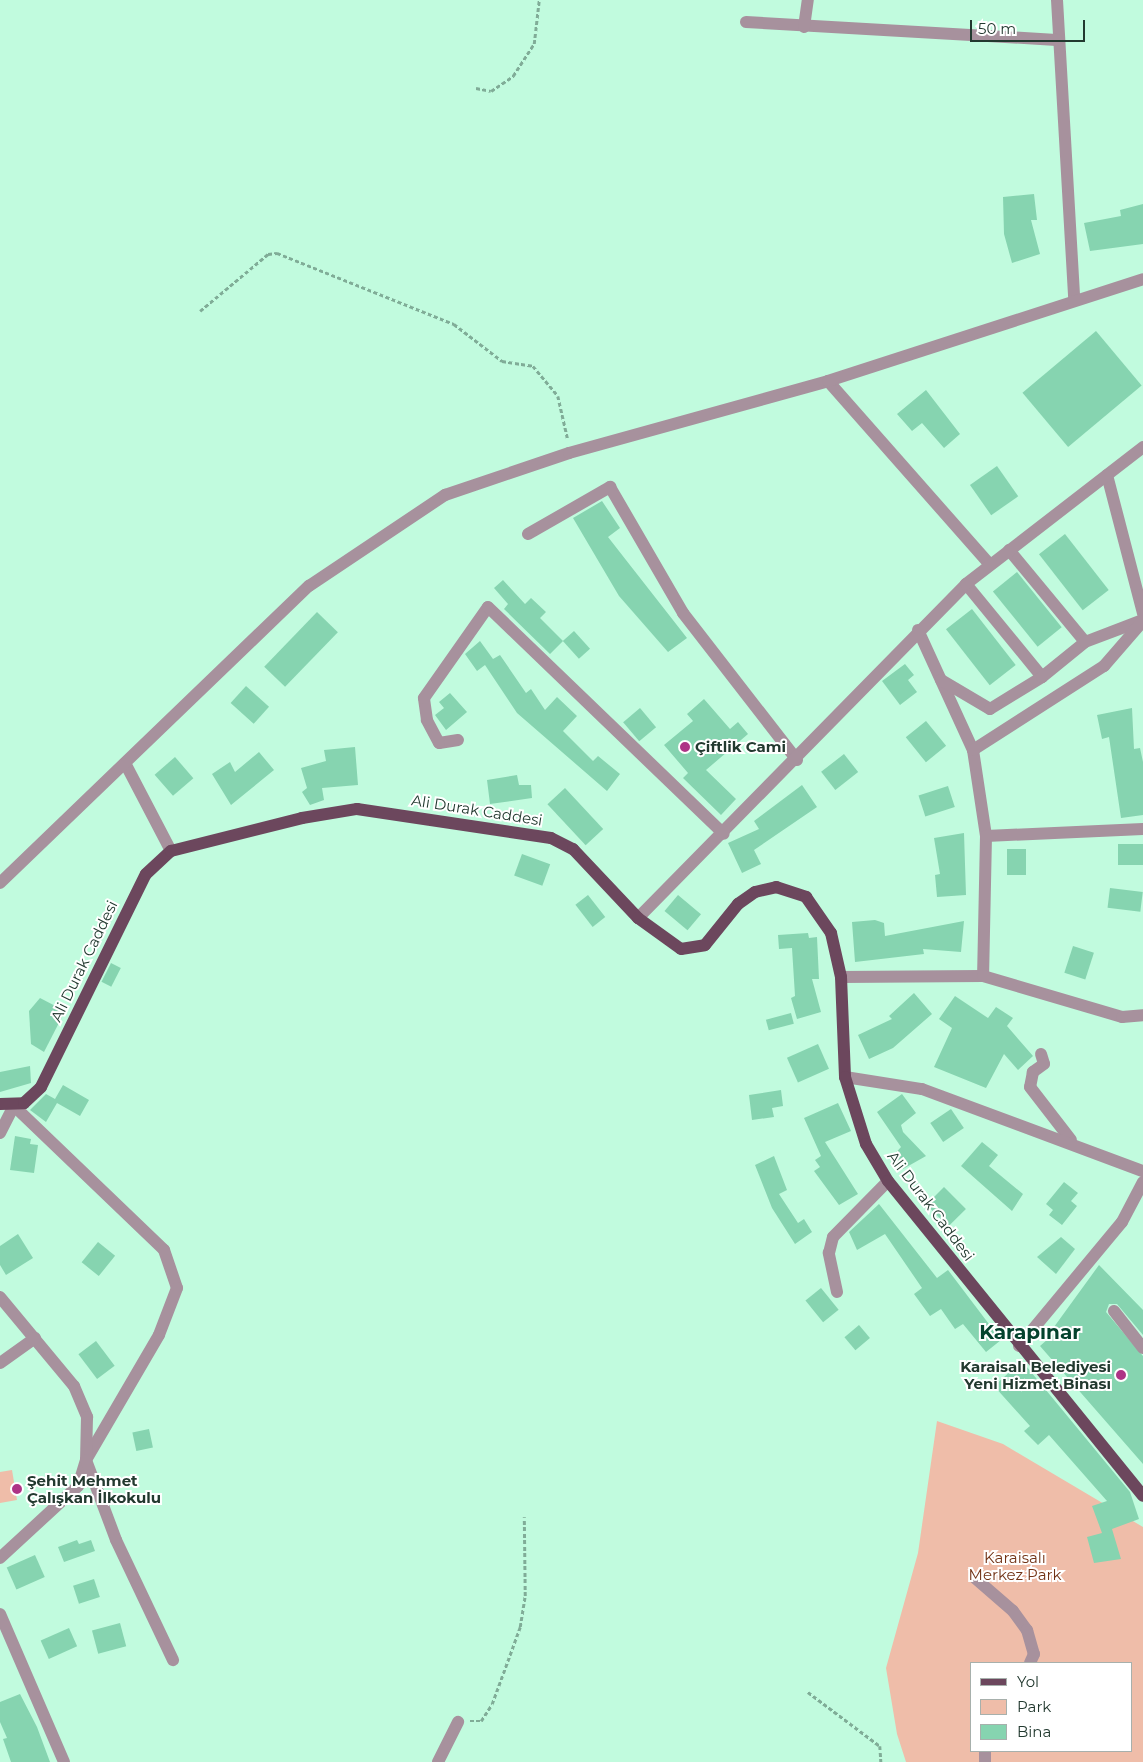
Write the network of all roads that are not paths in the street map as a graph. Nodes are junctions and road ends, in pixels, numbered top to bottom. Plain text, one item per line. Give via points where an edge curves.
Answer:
1 (808, 0) edge
2 (1057, 0) edge
3 (746, 22) dead end
4 (804, 27) junction
5 (1056, 40) junction
6 (1143, 279) edge
7 (1074, 298) junction
8 (828, 381) junction
9 (1143, 447) edge
10 (1107, 474) junction
11 (528, 534) dead end
12 (1009, 550) junction
13 (990, 565) junction
14 (966, 584) junction
15 (1143, 613) edge
16 (1143, 620) edge
17 (918, 630) junction
18 (1085, 642) junction
19 (1042, 677) junction
20 (941, 680) junction
21 (458, 740) dead end
22 (972, 750) junction
23 (797, 760) junction
24 (125, 763) junction
25 (1143, 829) edge
26 (724, 834) junction
27 (986, 836) junction
28 (171, 852) junction
29 (0, 883) edge
30 (638, 918) junction
31 (983, 976) junction
32 (841, 977) junction
33 (1143, 1015) edge
34 (1041, 1054) dead end
35 (845, 1077) junction
36 (0, 1104) edge
37 (14, 1106) junction
38 (0, 1133) edge
39 (1074, 1143) junction
40 (1143, 1171) edge
41 (888, 1181) junction
42 (1143, 1182) edge
43 (837, 1292) dead end
44 (0, 1297) edge
45 (1114, 1311) dead end
46 (35, 1338) junction
47 (1019, 1346) junction
48 (1143, 1348) edge
49 (0, 1362) edge
50 (86, 1460) junction
51 (1142, 1494) edge
52 (0, 1558) edge
53 (975, 1578) dead end
54 (0, 1614) edge
55 (173, 1660) dead end
56 (1030, 1662) edge
57 (458, 1722) road end
58 (64, 1762) edge
59 (438, 1762) edge

1 - 4 street
2 - 5 street
3 - 4 street
4 - 5 street
5 - 7 street
6 - 7 street
7 - 8 street
8 - 13 street
8 - 24 street via 570,454 445,495 309,586
9 - 10 street
10 - 12 street
10 - 15 street
11 - 23 street via 610,487 682,613
12 - 13 street
12 - 18 street
13 - 14 street
14 - 17 street
14 - 19 street
16 - 18 street
16 - 22 street via 1104,666
17 - 20 street
17 - 23 street
18 - 19 street
19 - 20 street via 990,709
20 - 22 street
21 - 26 street via 438,743 427,720 424,698 488,608
22 - 27 street
23 - 26 street
24 - 28 street
24 - 29 street
25 - 27 street
26 - 30 street
27 - 31 street
28 - 30 main road, Ali Durak Caddesi via 357,809 551,838 573,849
28 - 37 main road, Ali Durak Caddesi via 146,874 41,1087 24,1103
30 - 32 main road, Ali Durak Caddesi via 669,942 693,950 705,946 738,904 755,892 776,887 806,897 818,911 831,933
31 - 32 street
31 - 33 street via 1122,1017
32 - 35 main road, Ali Durak Caddesi
34 - 39 street via 1044,1064 1033,1072 1030,1087
35 - 39 street via 922,1089
35 - 41 main road, Ali Durak Caddesi via 866,1144
36 - 37 main road
37 - 38 street
37 - 50 street via 164,1250 177,1288 160,1336
39 - 40 street
41 - 43 street via 833,1237 829,1253
41 - 47 main road, Ali Durak Caddesi
42 - 47 street via 1122,1222
44 - 46 street
45 - 48 street
46 - 49 street
46 - 50 street via 74,1386 87,1418
47 - 51 main road, Ali Durak Caddesi
50 - 52 street via 78,1486
50 - 55 street via 116,1540
53 - 56 street via 1013,1611 1027,1630 1034,1654
54 - 58 street
57 - 59 street

